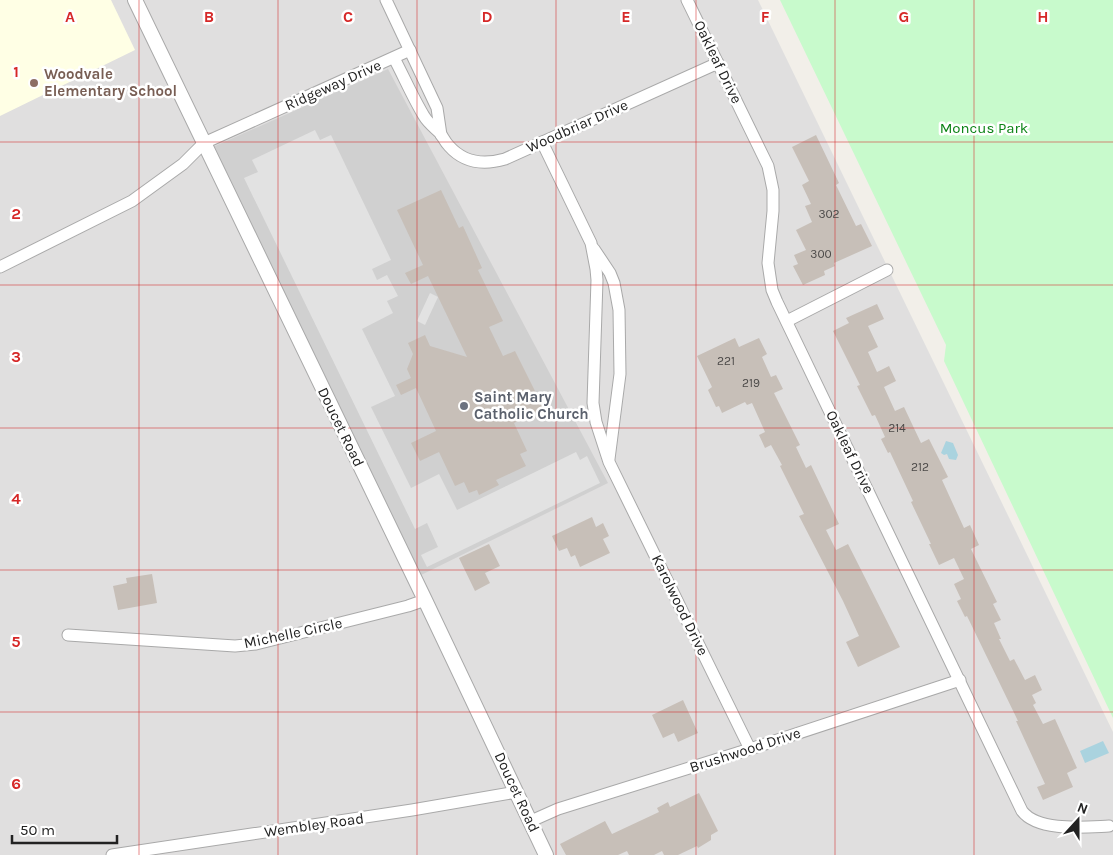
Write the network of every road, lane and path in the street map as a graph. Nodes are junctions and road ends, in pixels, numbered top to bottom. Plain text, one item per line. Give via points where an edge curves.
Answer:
1 (135, 0) edge
2 (386, 0) edge
3 (687, 0) edge
4 (410, 50) junction
5 (394, 58) junction
6 (718, 63) junction
7 (441, 135) junction
8 (542, 142) junction
9 (204, 143) junction
10 (591, 244) junction
11 (0, 267) edge
12 (887, 270) dead end
13 (786, 321) junction
14 (609, 462) junction
15 (425, 600) junction
16 (68, 635) dead end
17 (960, 680) junction
18 (750, 749) junction
19 (517, 792) junction
20 (531, 820) junction
21 (1109, 826) dead end
22 (112, 855) edge
23 (546, 855) edge

1 - 9 street, Doucet Road
2 - 4 street
3 - 6 street, Oakleaf Drive
4 - 5 street, Ridgeway Drive
4 - 7 street via 436,108
5 - 7 street, Woodbriar Drive via 425,118
5 - 9 street, Ridgeway Drive
6 - 8 street, Woodbriar Drive
6 - 13 street, Oakleaf Drive via 770,175 773,211 768,263 772,290
7 - 8 street, Woodbriar Drive via 456,153 480,163 505,159
8 - 10 street, Karolwood Drive
9 - 11 street via 183,164 132,201
9 - 15 street, Doucet Road
10 - 14 street, Karolwood Drive via 597,280 593,402
10 - 14 street, Karolwood Drive via 610,273 619,310 620,374
12 - 13 street
13 - 17 street, Oakleaf Drive
14 - 18 street, Karolwood Drive
15 - 16 street, Michelle Circle via 256,644 236,646
15 - 19 street, Doucet Road
17 - 18 street, Brushwood Drive
17 - 21 street, Oakleaf Drive via 1025,815 1037,823
18 - 20 street, Brushwood Drive
19 - 20 street, Doucet Road
19 - 22 street, Wembley Road
20 - 23 street, Doucet Road

